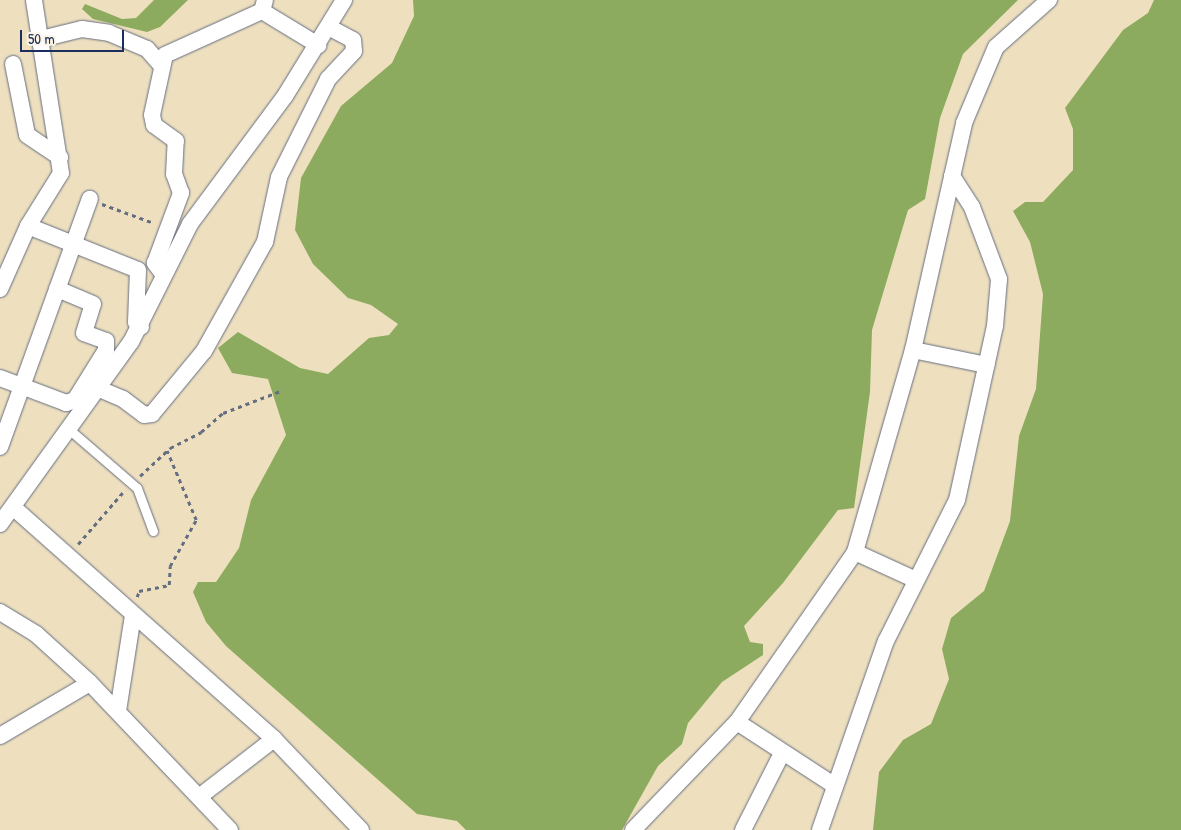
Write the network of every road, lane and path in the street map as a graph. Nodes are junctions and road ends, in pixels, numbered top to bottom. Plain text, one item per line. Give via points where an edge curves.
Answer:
1 (34, 0) edge
2 (344, 0) edge
3 (1049, 0) edge
4 (263, 6) edge
5 (329, 27) junction
6 (41, 40) junction
7 (318, 45) junction
8 (13, 64) dead end
9 (162, 66) junction
10 (60, 157) junction
11 (952, 176) junction
12 (90, 199) joint
13 (28, 226) junction
14 (167, 227) junction
15 (74, 244) junction
16 (163, 274) junction
17 (0, 289) edge
18 (57, 289) junction
19 (141, 327) junction
20 (912, 350) junction
21 (986, 365) junction
22 (0, 378) edge
23 (22, 386) junction
24 (96, 388) junction
25 (283, 390) dead end
26 (71, 431) junction
27 (0, 447) edge
28 (167, 451) junction
29 (131, 483) junction
30 (14, 508) junction
31 (0, 524) edge
32 (153, 531) dead end
33 (855, 552) junction
34 (67, 557) junction
35 (916, 580) junction
36 (0, 612) edge
37 (133, 615) junction
38 (90, 683) junction
39 (118, 711) junction
40 (737, 722) junction
41 (0, 736) edge
42 (274, 739) junction
43 (782, 753) junction
44 (835, 786) junction
45 (199, 797) junction
46 (221, 827) edge
47 (640, 828) edge
48 (361, 830) edge
49 (743, 830) edge
50 (820, 830) edge

1 - 6 street
2 - 5 street
3 - 11 street via 1007,34 985,65 964,123
4 - 7 street
4 - 9 street via 165,55
5 - 7 street
5 - 24 street via 353,40 354,50 328,79 279,177 265,242 204,351 152,414 144,415 123,399
6 - 9 street via 82,29 109,33 146,49
6 - 10 street
7 - 16 street via 190,224
8 - 10 street via 27,135
9 - 14 street via 152,115 154,124 176,141 174,174 181,194
10 - 13 street via 61,172
11 - 20 street
11 - 21 street via 972,207 999,279 1001,293
12 - 14 path
12 - 15 street
13 - 15 street
13 - 17 street
14 - 16 street via 155,263
15 - 18 street
15 - 19 street via 138,270 136,322
16 - 19 street
18 - 23 street
18 - 23 street via 93,304 84,332 106,341 106,350 75,400 66,403
19 - 24 street
20 - 21 street
20 - 33 street
21 - 35 street via 956,500
22 - 23 street
23 - 27 street
24 - 26 street
25 - 28 path via 223,413
26 - 29 lane
26 - 30 street
28 - 29 path
28 - 37 path via 196,520 170,566 169,585 139,591
29 - 32 lane via 144,500
29 - 34 path
30 - 31 street
30 - 34 street
33 - 35 street
33 - 40 street
34 - 37 street
35 - 44 street via 886,641
36 - 38 street via 36,634
37 - 39 street
37 - 42 street
38 - 39 street
38 - 41 street
39 - 45 street
40 - 43 street
40 - 47 street
42 - 45 street
42 - 48 street
43 - 44 street
43 - 49 street
44 - 50 street
45 - 46 street

